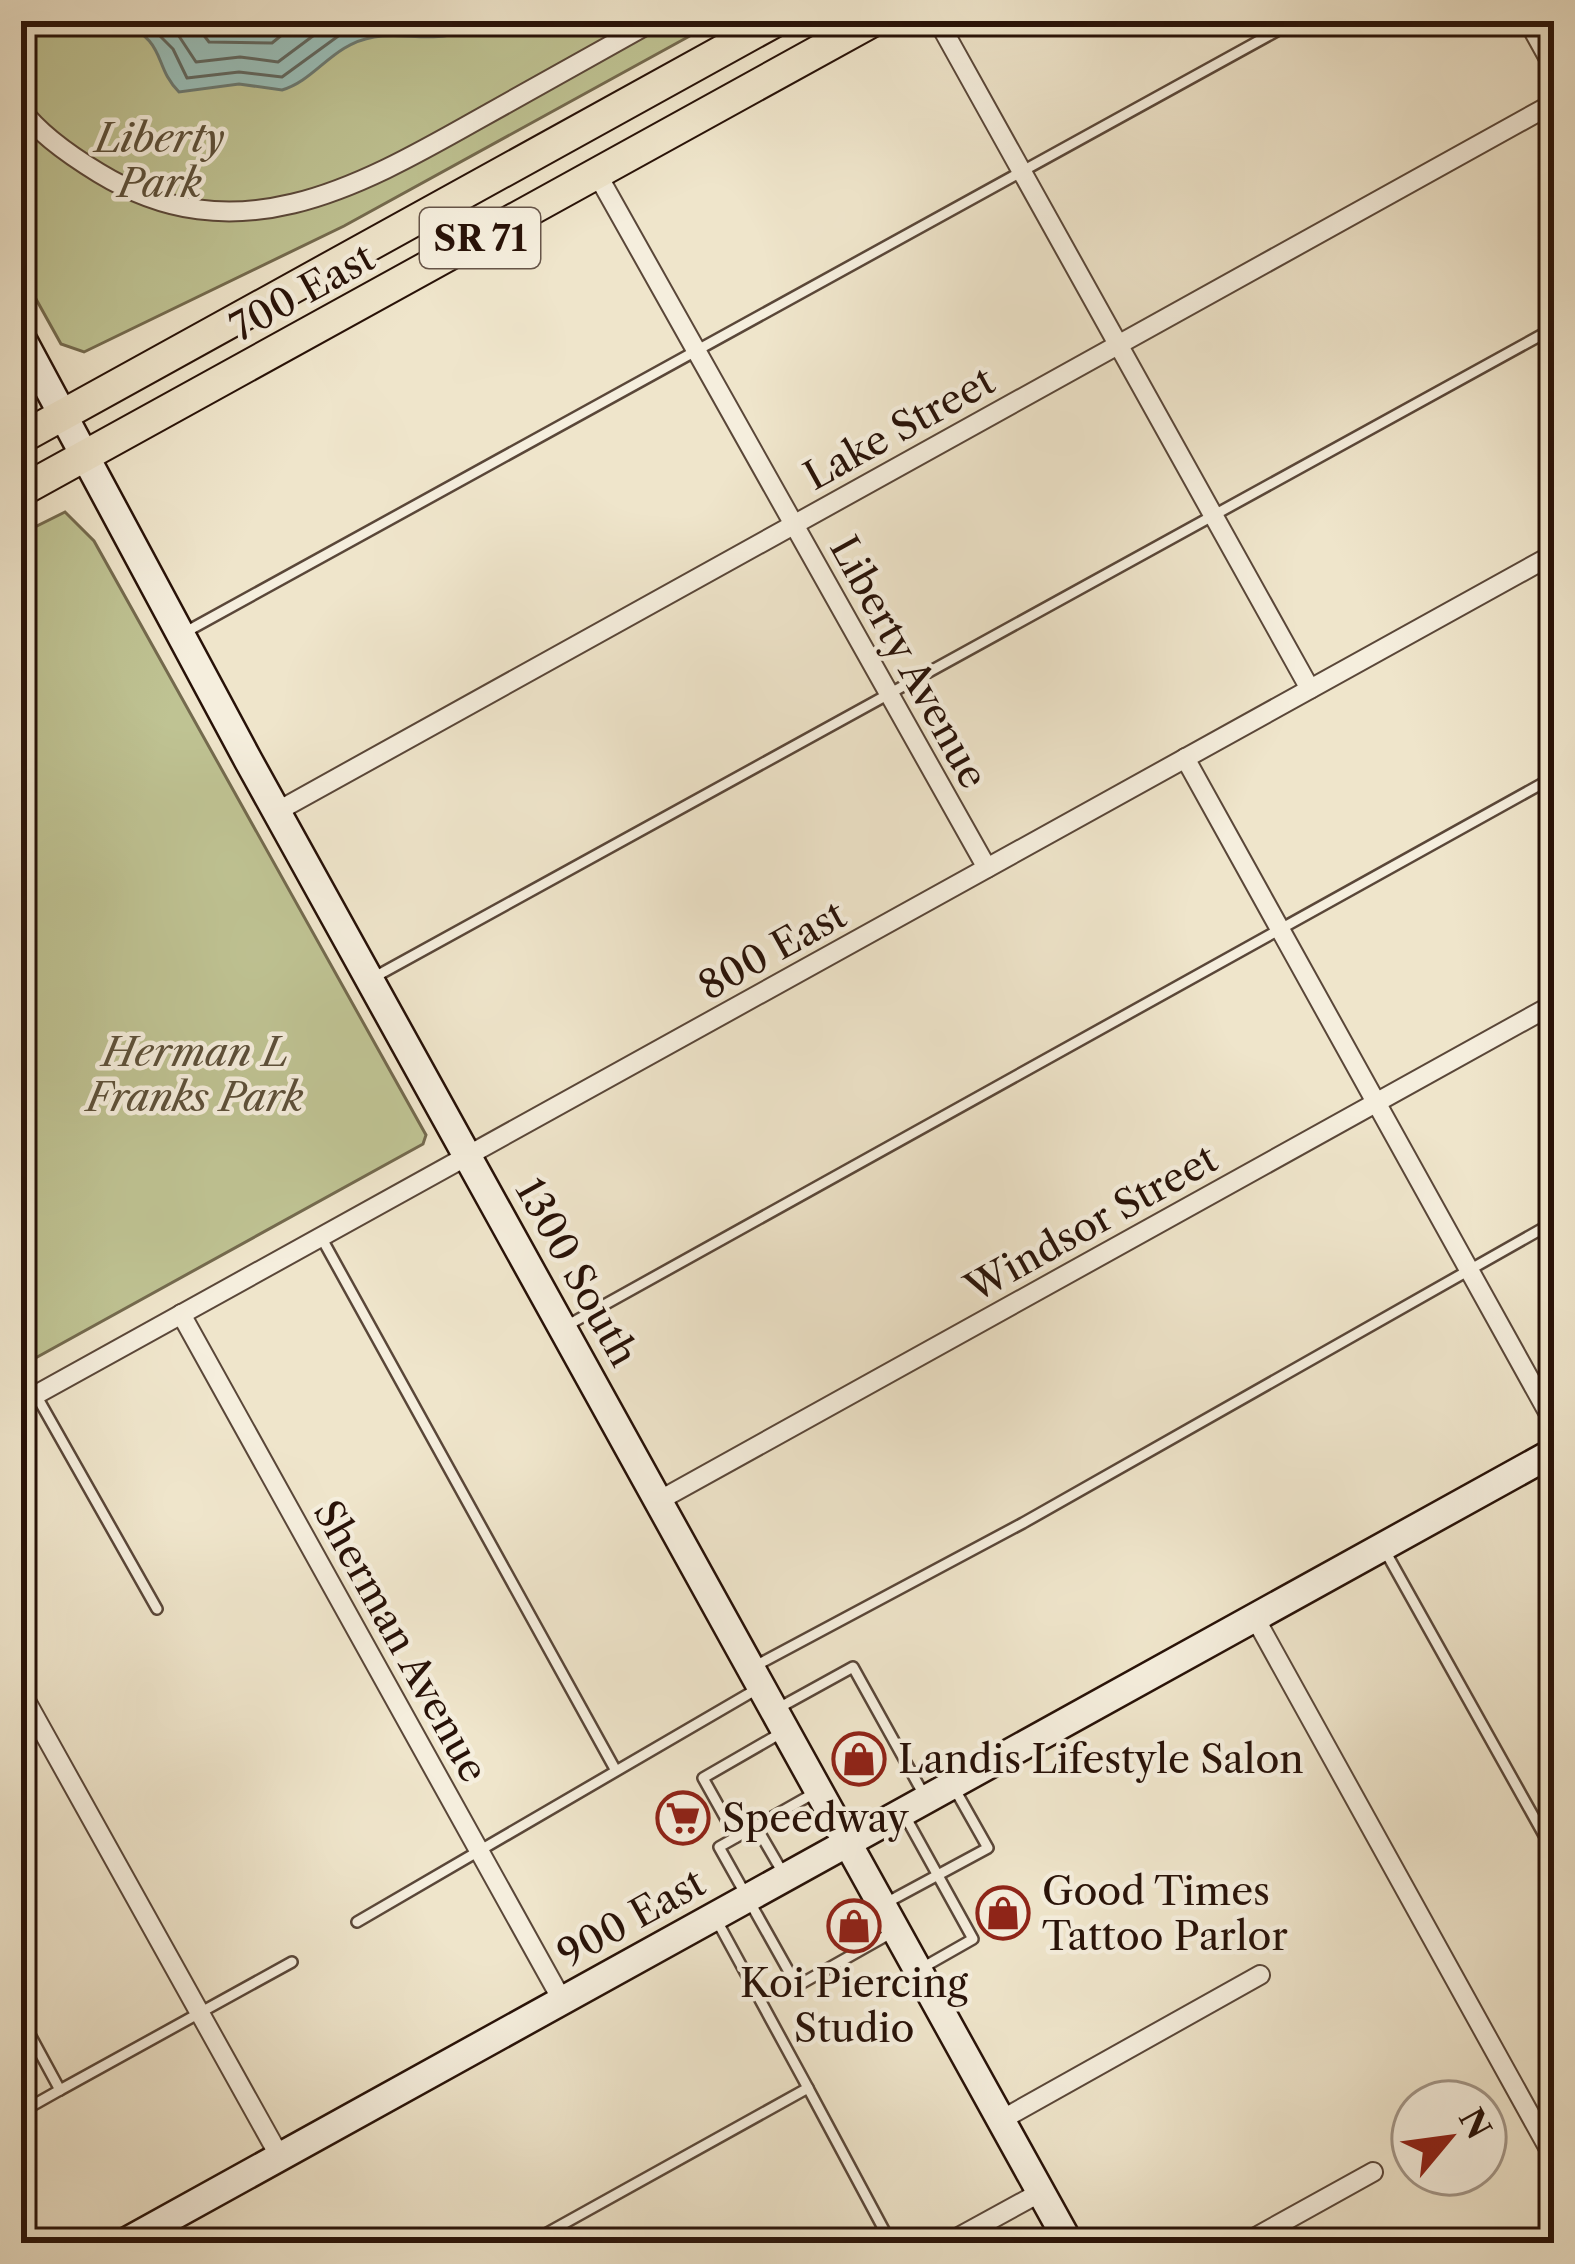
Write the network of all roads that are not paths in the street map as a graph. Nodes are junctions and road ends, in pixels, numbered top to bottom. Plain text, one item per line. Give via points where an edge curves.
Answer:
1 (654, 21) edge
2 (776, 21) edge
3 (873, 21) edge
4 (938, 21) edge
5 (1295, 21) edge
6 (1528, 21) edge
7 (1554, 68) edge
8 (1554, 103) edge
9 (21, 109) edge
10 (1022, 172) junction
11 (597, 174) junction
12 (1554, 328) edge
13 (21, 337) edge
14 (1118, 345) junction
15 (697, 352) junction
16 (64, 414) junction
17 (21, 438) edge
18 (86, 455) junction
19 (21, 491) edge
20 (1212, 514) junction
21 (794, 524) junction
22 (1554, 554) edge
23 (182, 634) junction
24 (1310, 689) junction
25 (889, 694) junction
26 (1185, 758) junction
27 (1554, 777) edge
28 (276, 812) junction
29 (987, 868) junction
30 (1280, 929) junction
31 (370, 980) junction
32 (1554, 1004) edge
33 (1376, 1102) junction
34 (468, 1156) junction
35 (1554, 1222) edge
36 (321, 1237) junction
37 (1469, 1269) junction
38 (182, 1314) junction
39 (563, 1328) junction
40 (29, 1399) edge
41 (1554, 1423) edge
42 (1554, 1452) edge
43 (660, 1500) junction
44 (1383, 1547) junction
45 (157, 1609) dead end
46 (1255, 1618) junction
47 (21, 1692) edge
48 (768, 1699) junction
49 (615, 1769) junction
50 (953, 1785) junction
51 (818, 1791) junction
52 (915, 1806) junction
53 (753, 1821) junction
54 (736, 1837) junction
55 (847, 1844) junction
56 (1554, 1853) edge
57 (481, 1854) junction
58 (937, 1875) junction
59 (785, 1876) junction
60 (748, 1898) junction
61 (881, 1906) junction
62 (714, 1916) junction
63 (357, 1922) dead end
64 (896, 1931) junction
65 (292, 1962) dead end
66 (918, 1971) junction
67 (1260, 1976) dead end
68 (562, 2000) junction
69 (200, 2012) junction
70 (21, 2018) edge
71 (808, 2088) junction
72 (60, 2090) junction
73 (21, 2112) edge
74 (1000, 2120) junction
75 (280, 2156) junction
76 (1554, 2158) edge
77 (1373, 2171) dead end
78 (1041, 2192) junction
79 (124, 2243) edge
80 (530, 2243) edge
81 (891, 2243) edge
82 (948, 2243) edge
83 (1069, 2243) edge
84 (1245, 2243) edge

1 - 9 street via 375,178 306,204 231,212 148,196 72,156
2 - 16 main road, 700 East / SR 71
3 - 11 main road, 700 East / SR 71
4 - 10 street
5 - 10 lane
6 - 7 street
8 - 14 street, Lake Street
10 - 14 street
10 - 15 lane
11 - 15 street, Liberty Avenue
11 - 18 main road, 700 East / SR 71
12 - 20 lane
13 - 16 street, 1300 South
14 - 20 street
14 - 21 street, Lake Street
15 - 21 street, Liberty Avenue
15 - 23 lane
16 - 17 main road, 700 East / SR 71
16 - 18 street, 1300 South
18 - 19 main road, 700 East / SR 71
18 - 23 street, 1300 South
20 - 24 street
20 - 25 lane
21 - 25 street, Liberty Avenue
21 - 28 street, Lake Street
22 - 24 street, 800 East
23 - 28 street, 1300 South
24 - 26 street, 800 East
25 - 29 street, Liberty Avenue
25 - 31 lane
26 - 29 street, 800 East
26 - 30 street
27 - 30 lane
28 - 31 street, 1300 South
29 - 34 street, 800 East
30 - 33 street
30 - 39 lane
31 - 34 street, 1300 South
32 - 33 street, Windsor Street
33 - 37 street
33 - 43 street, Windsor Street
34 - 36 street, 800 East
34 - 39 street, 1300 South
35 - 37 lane
36 - 38 street, 800 East
36 - 49 lane
37 - 41 street
37 - 48 lane via 1023,1523
38 - 40 street, 800 East
38 - 57 street, Sherman Avenue
39 - 43 street, 1300 South
40 - 45 lane
42 - 44 street, 900 East
43 - 48 street, 1300 South
44 - 46 street, 900 East
44 - 56 lane
46 - 50 street, 900 East
46 - 76 street
47 - 69 street
48 - 49 lane
48 - 51 street, 1300 South
48 - 52 lane via 853,1667
48 - 54 lane via 703,1778
49 - 57 lane
50 - 52 street, 900 East
50 - 58 lane via 988,1848
51 - 53 lane
51 - 55 street, 1300 South
52 - 55 street, 900 East
52 - 58 lane
53 - 54 lane
53 - 59 lane
54 - 60 lane via 719,1846
55 - 59 street, 900 East
55 - 61 street, 1300 South
57 - 63 lane
57 - 68 street, Sherman Avenue
58 - 61 lane
58 - 66 lane via 974,1939
59 - 60 street, 900 East
60 - 62 street, 900 East
60 - 64 lane via 797,1985
61 - 64 street, 1300 South
62 - 68 street, 900 East
62 - 71 lane
64 - 66 street, 1300 South
65 - 69 lane
66 - 74 street, 1300 South
67 - 74 street
68 - 75 street, 900 East
69 - 72 lane
69 - 75 street
70 - 72 lane
71 - 80 lane
71 - 81 lane
72 - 73 lane
74 - 78 street, 1300 South
75 - 79 street, 900 East
77 - 84 street
78 - 82 street
78 - 83 street, 1300 South

